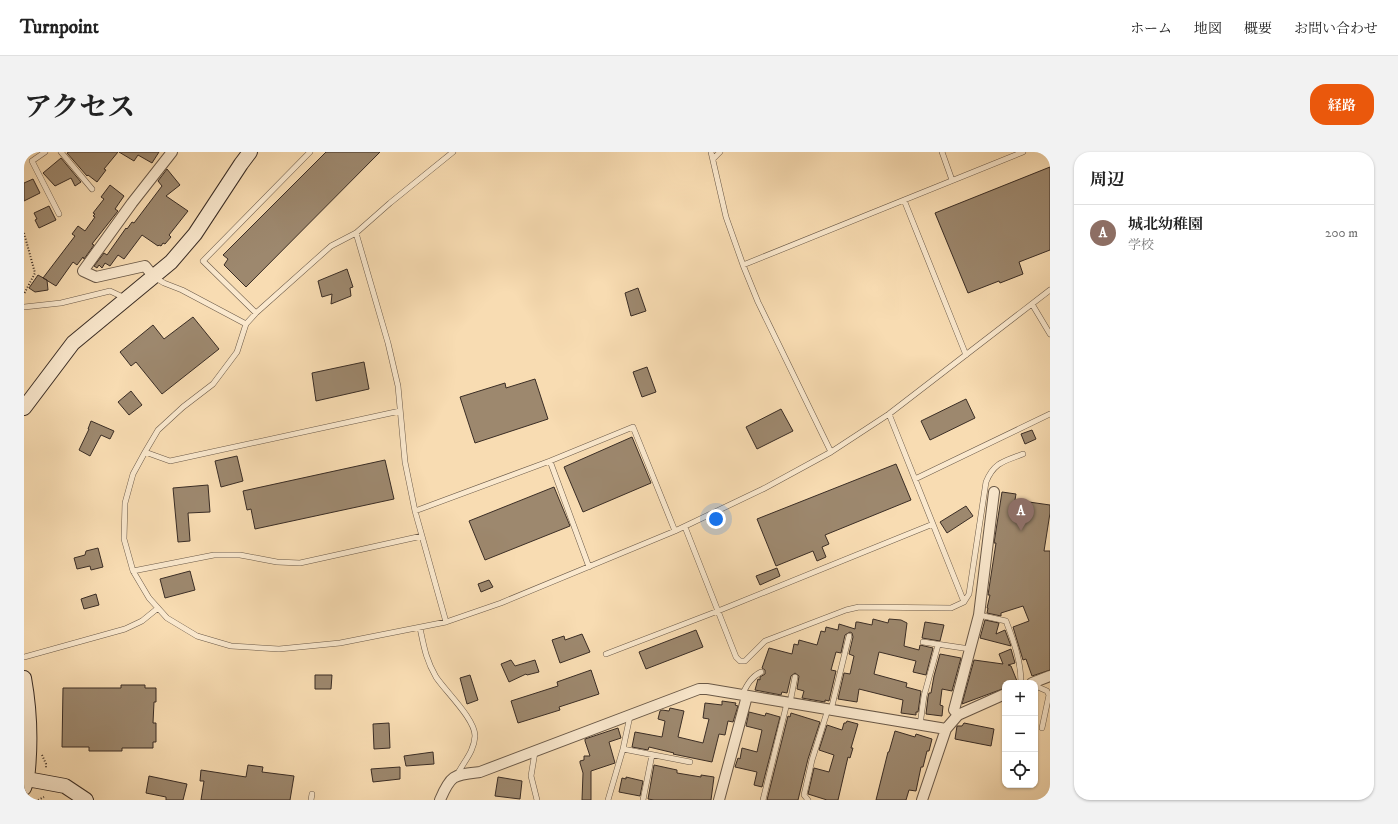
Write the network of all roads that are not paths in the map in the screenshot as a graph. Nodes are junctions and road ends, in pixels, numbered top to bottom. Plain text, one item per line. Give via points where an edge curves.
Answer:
1 (45, 152) edge
2 (61, 152) edge
3 (172, 152) edge
4 (250, 152) edge
5 (310, 152) edge
6 (453, 152) edge
7 (711, 152) edge
8 (720, 152) edge
9 (942, 152) edge
10 (1023, 152) edge
11 (712, 159) junction
12 (952, 180) junction
13 (92, 189) dead end
14 (904, 200) junction
15 (59, 214) dead end
16 (356, 233) junction
17 (743, 265) junction
18 (154, 277) junction
19 (1050, 290) edge
20 (126, 298) junction
21 (1032, 304) junction
22 (24, 307) edge
23 (256, 313) junction
24 (246, 324) junction
25 (1050, 334) edge
26 (966, 355) junction
27 (24, 408) edge
28 (400, 411) junction
29 (889, 414) junction
30 (1050, 414) edge
31 (145, 452) junction
32 (830, 452) junction
33 (1023, 454) dead end
34 (550, 461) junction
35 (915, 479) junction
36 (994, 492) dead end
37 (415, 511) junction
38 (933, 524) junction
39 (685, 527) junction
40 (675, 531) junction
41 (422, 536) junction
42 (589, 566) junction
43 (133, 571) junction
44 (964, 602) junction
45 (158, 608) junction
46 (718, 611) junction
47 (979, 615) junction
48 (446, 622) junction
49 (420, 628) junction
50 (849, 636) dead end
51 (923, 642) dead end
52 (938, 645) junction
53 (970, 649) junction
54 (606, 654) dead end
55 (24, 657) edge
56 (761, 672) dead end
57 (1050, 676) edge
58 (795, 677) dead end
59 (24, 678) edge
60 (1021, 680) edge
61 (1038, 680) edge
62 (1038, 687) edge
63 (1002, 695) edge
64 (745, 696) junction
65 (26, 699) edge
66 (788, 703) junction
67 (830, 709) junction
68 (630, 715) junction
69 (958, 715) junction
70 (920, 725) junction
71 (1042, 728) dead end
72 (946, 729) junction
73 (623, 749) junction
74 (535, 751) junction
75 (652, 755) junction
76 (690, 762) dead end
77 (457, 775) junction
78 (25, 782) edge
79 (312, 794) dead end
80 (82, 799) edge
81 (311, 800) edge
82 (440, 800) edge
83 (537, 800) edge
84 (608, 800) edge
85 (643, 800) edge
86 (720, 800) edge
87 (762, 800) edge
88 (808, 800) edge
89 (922, 800) edge

1 - 15 lane via 32,161
2 - 13 lane
3 - 18 street via 82,271 96,277 145,266
4 - 18 street via 195,234
5 - 23 lane via 203,261
6 - 16 lane
7 - 11 lane
8 - 11 lane
9 - 12 lane
10 - 12 lane
11 - 17 lane via 726,217
12 - 14 lane
14 - 17 lane
14 - 26 lane
16 - 23 lane via 331,246
16 - 28 lane via 388,343 398,386
17 - 32 lane via 758,302
18 - 20 street
18 - 24 lane
19 - 21 lane
20 - 22 lane via 110,291 61,303
20 - 27 street via 73,343
21 - 25 lane
21 - 26 lane
23 - 24 lane
24 - 31 lane via 237,352 213,384 158,430
26 - 29 lane
28 - 31 lane via 170,461
28 - 37 lane via 405,462
29 - 32 lane
29 - 35 lane
30 - 35 lane
31 - 43 lane via 133,474 125,503 124,539
32 - 39 lane via 763,489
33 - 44 lane via 995,467 986,482 969,594
34 - 37 lane
34 - 40 lane via 633,427
34 - 42 lane
35 - 38 lane
36 - 47 street
37 - 41 lane
38 - 44 lane
38 - 46 lane
39 - 40 lane
39 - 46 lane
40 - 42 lane
41 - 43 lane via 300,563 277,562 240,555 214,555
41 - 48 lane
42 - 48 lane
43 - 45 lane
44 - 46 lane via 951,608 859,607 846,610 766,641 745,662 740,662 736,657
45 - 49 lane via 167,618 197,636 231,646 279,649 340,643
45 - 55 lane via 142,621 124,629
46 - 54 lane
47 - 53 street
47 - 60 lane via 1006,621 1015,644
48 - 49 lane
49 - 77 lane via 425,657 437,678 470,721 475,735 472,752
50 - 67 lane
51 - 52 lane
52 - 53 lane
52 - 70 lane via 924,696
53 - 69 street via 954,710
56 - 64 lane via 749,681
57 - 61 street
58 - 66 lane
59 - 65 street
62 - 71 lane via 1047,691 1049,695
63 - 69 street
64 - 66 street
64 - 68 street via 699,689
64 - 86 street
65 - 78 street via 30,754
66 - 67 street
66 - 87 lane
67 - 70 street
67 - 88 lane via 812,760 804,795
68 - 73 lane
68 - 74 street
69 - 72 street
70 - 72 street
72 - 89 street
73 - 75 lane
73 - 84 lane
74 - 77 street via 480,772
74 - 83 lane via 531,776
75 - 76 lane
75 - 85 lane
77 - 82 street via 446,785
78 - 80 street via 65,786
79 - 81 lane

